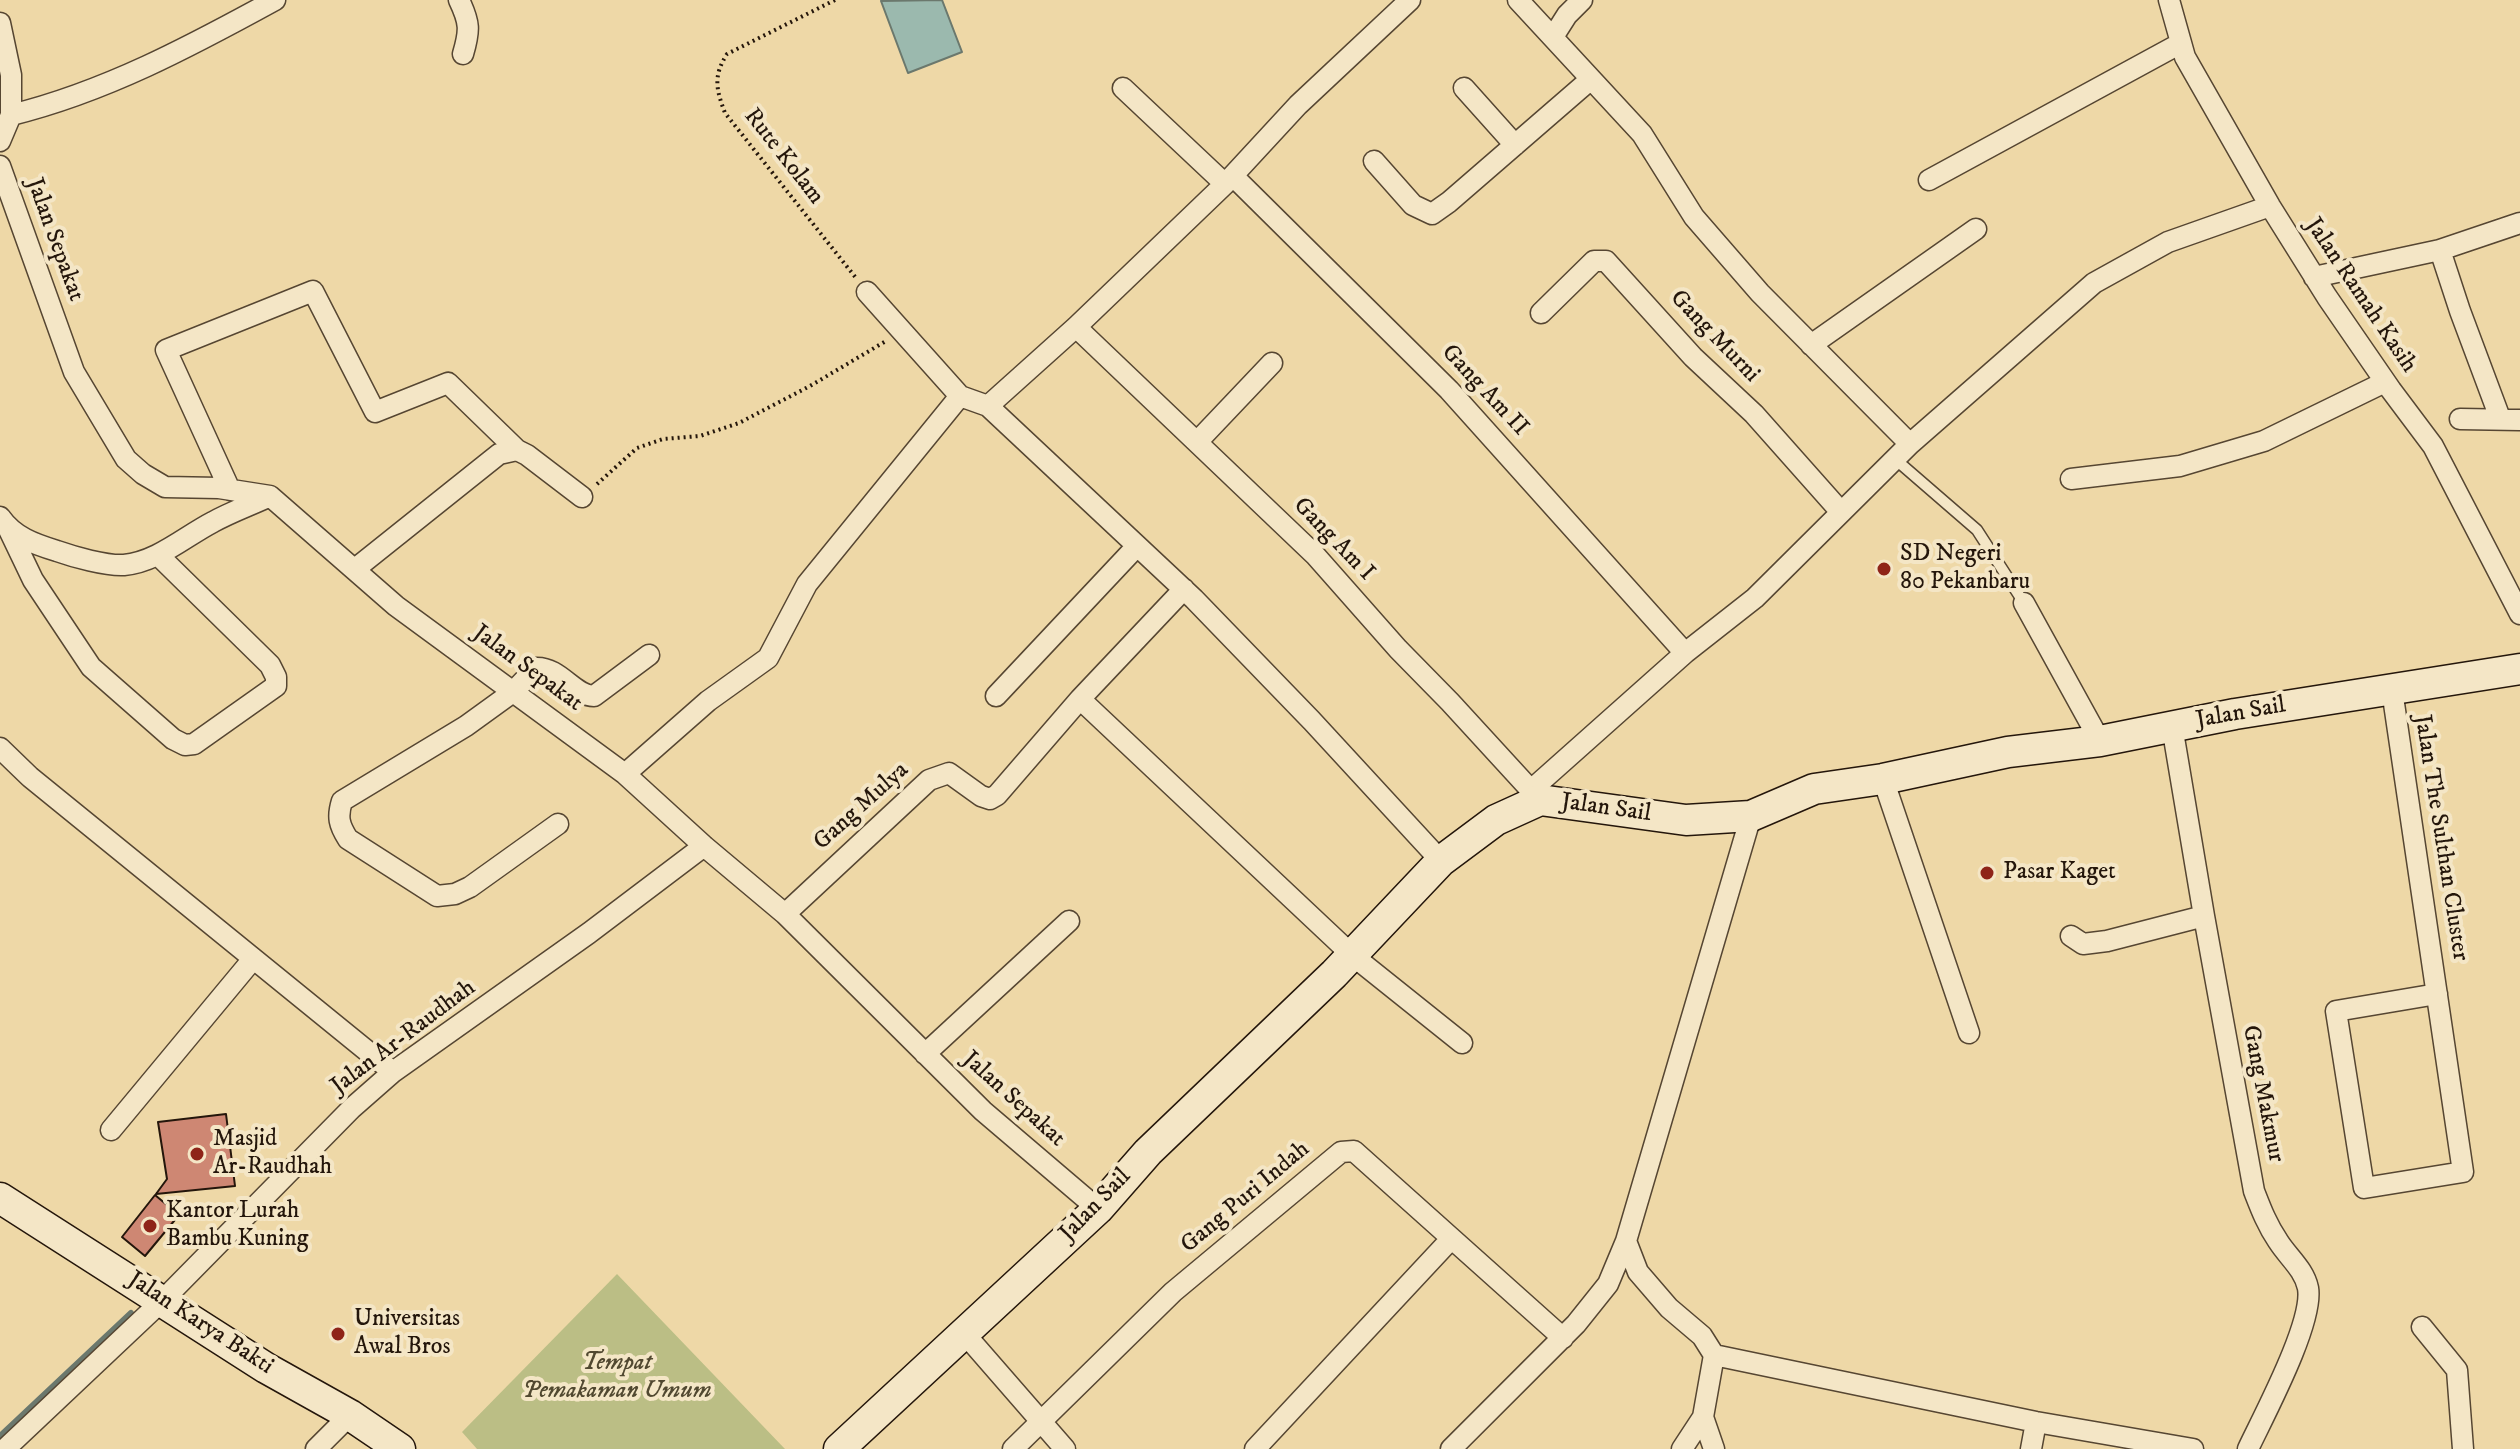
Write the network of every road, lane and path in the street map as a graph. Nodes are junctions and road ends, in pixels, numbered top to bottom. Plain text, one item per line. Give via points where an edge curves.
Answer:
1 (275, 0) edge
2 (459, 0) edge
3 (835, 0) edge
4 (1410, 0) edge
5 (1518, 0) edge
6 (1582, 0) edge
7 (2169, 0) edge
8 (0, 23) edge
9 (1553, 37) junction
10 (2181, 43) junction
11 (463, 54) dead end
12 (1591, 79) junction
13 (1123, 88) dead end
14 (1464, 88) dead end
15 (11, 115) junction
16 (0, 141) edge
17 (1515, 145) junction
18 (1374, 161) dead end
19 (0, 166) edge
20 (1229, 180) junction
21 (1929, 180) dead end
22 (2270, 206) junction
23 (2520, 223) edge
24 (1976, 229) dead end
25 (2440, 250) junction
26 (2314, 277) junction
27 (867, 292) joint
28 (1541, 313) dead end
29 (1076, 327) junction
30 (901, 332) junction
31 (1811, 345) junction
32 (1272, 363) dead end
33 (2385, 382) junction
34 (960, 396) junction
35 (988, 406) junction
36 (2460, 419) dead end
37 (2510, 419) edge
38 (1197, 442) junction
39 (1910, 444) junction
40 (517, 450) junction
41 (1895, 459) junction
42 (2071, 479) dead end
43 (230, 490) junction
44 (270, 496) junction
45 (582, 497) joint
46 (1841, 512) junction
47 (5, 523) edge
48 (1137, 546) junction
49 (158, 555) junction
50 (355, 569) junction
51 (1184, 589) junction
52 (2024, 603) joint
53 (2520, 614) edge
54 (1685, 653) junction
55 (649, 655) dead end
56 (2520, 669) edge
57 (2392, 690) junction
58 (513, 692) junction
59 (996, 696) dead end
60 (1080, 699) junction
61 (2172, 726) junction
62 (2100, 741) junction
63 (0, 749) edge
64 (625, 774) junction
65 (1883, 779) junction
66 (1535, 795) junction
67 (1751, 816) junction
68 (558, 824) dead end
69 (704, 846) junction
70 (1441, 861) junction
71 (785, 914) junction
72 (2204, 916) junction
73 (1069, 921) dead end
74 (2071, 936) dead end
75 (1352, 955) junction
76 (253, 959) junction
77 (2437, 994) junction
78 (1969, 1033) dead end
79 (1462, 1043) dead end
80 (925, 1054) junction
81 (393, 1072) junction
82 (111, 1130) dead end
83 (0, 1198) edge
84 (1098, 1209) junction
85 (1451, 1239) junction
86 (1626, 1241) junction
87 (162, 1301) junction
88 (2422, 1327) dead end
89 (964, 1333) junction
90 (1563, 1338) junction
91 (1714, 1355) junction
92 (350, 1415) junction
93 (1703, 1417) junction
94 (1040, 1421) junction
95 (2036, 1422) junction
96 (5, 1449) edge
97 (316, 1449) edge
98 (400, 1449) edge
99 (839, 1449) edge
100 (1013, 1449) edge
101 (1065, 1449) edge
102 (1255, 1449) edge
103 (1451, 1449) edge
104 (1682, 1449) edge
105 (1714, 1449) edge
106 (2031, 1449) edge
107 (2193, 1449) edge
108 (2248, 1449) edge
109 (2463, 1449) edge

1 - 15 street via 120,79
2 - 11 street via 470,30
3 - 27 path, Rute Kolam via 727,54 717,69 717,94 725,113
4 - 20 street via 1298,105
5 - 9 street
6 - 9 street
7 - 10 street, Jalan Ramah Kasih
8 - 15 street via 11,75
9 - 12 street
10 - 21 street
10 - 22 street, Jalan Ramah Kasih
12 - 17 street
12 - 31 street via 1642,134 1694,217
13 - 20 street, Gang Am II
14 - 17 street
15 - 16 street
17 - 18 street via 1432,214 1413,205
19 - 43 street, Jalan Sepakat via 74,372 126,459 165,487
20 - 29 street
20 - 54 street, Gang Am II via 1449,390
22 - 26 street, Jalan Ramah Kasih
22 - 39 street via 2168,242 2094,283
23 - 25 street
24 - 31 street
25 - 26 street
25 - 37 street
26 - 33 street, Jalan Ramah Kasih
27 - 30 street
28 - 46 street, Gang Murni via 1594,261 1606,261
29 - 35 street
29 - 38 street, Gang Am I
30 - 34 street
30 - 45 path via 739,423 637,448
31 - 39 street
32 - 38 street
33 - 42 street via 2264,441 2180,466
33 - 53 street, Jalan Ramah Kasih via 2433,446
34 - 35 street
34 - 64 street via 807,584 768,658 708,701
35 - 48 street
36 - 37 street
38 - 66 street, Gang Am I via 1315,555
39 - 41 street
40 - 43 street via 448,383 375,412 313,291 166,350
40 - 45 street
40 - 50 street via 499,454
41 - 46 street
41 - 52 lane via 1977,530
43 - 44 street, Jalan Sepakat
44 - 49 street
44 - 50 street, Jalan Sepakat
46 - 54 street via 1755,598
47 - 49 street via 31,543 61,553 119,565
47 - 49 street via 33,580 91,667 173,739 194,744 276,686 276,677 270,665
48 - 51 street
48 - 59 street
50 - 58 street, Jalan Sepakat via 396,606
51 - 60 street, Gang Mulya
51 - 70 street
52 - 62 street
54 - 66 street
55 - 58 street via 594,696 540,667
56 - 57 street, Jalan Sail
57 - 61 street, Jalan Sail
57 - 77 street, Jalan The Sulthan Cluster
58 - 64 street, Jalan Sepakat
58 - 68 street via 342,801 340,826 363,850 437,896 470,887
60 - 71 street, Gang Mulya via 997,795 981,796 949,773 929,780
60 - 75 street
61 - 62 street, Jalan Sail
61 - 72 street, Gang Makmur
62 - 65 street, Jalan Sail via 2008,752
63 - 76 street
64 - 69 street, Jalan Sepakat
65 - 67 street, Jalan Sail via 1814,789
65 - 78 street
66 - 67 street, Jalan Sail via 1686,820
66 - 70 street, Jalan Sail
67 - 86 street
69 - 71 street, Jalan Sepakat
69 - 81 street, Jalan Ar-Raudhah
70 - 75 street, Jalan Sail
71 - 80 street, Jalan Sepakat
72 - 74 street via 2083,944
72 - 108 street, Gang Makmur via 2254,1191 2265,1221 2308,1288 2302,1330
73 - 80 street
75 - 79 street
75 - 84 street, Jalan Sail via 1148,1152
76 - 81 street
76 - 82 street
77 - 77 street, Jalan The Sulthan Cluster via 2463,1172 2364,1188 2336,1011
80 - 84 street, Jalan Sepakat
81 - 87 street, Jalan Ar-Raudhah
83 - 87 street, Jalan Karya Bakti
84 - 89 street, Jalan Sail
85 - 90 street, Gang Puri Indah
85 - 94 street, Gang Puri Indah via 1354,1151 1341,1152 1173,1292
85 - 102 street
86 - 90 street via 1608,1284
86 - 91 street via 1638,1272
87 - 92 street, Jalan Karya Bakti
87 - 96 street, Jalan Ar-Raudhah
88 - 109 street via 2457,1370
89 - 94 street
89 - 99 street, Jalan Sail
90 - 103 street
91 - 93 street
91 - 95 street
92 - 97 street
92 - 98 street, Jalan Karya Bakti
93 - 104 street
93 - 105 street
94 - 100 street, Gang Puri Indah
94 - 101 street
95 - 106 street
95 - 107 street

